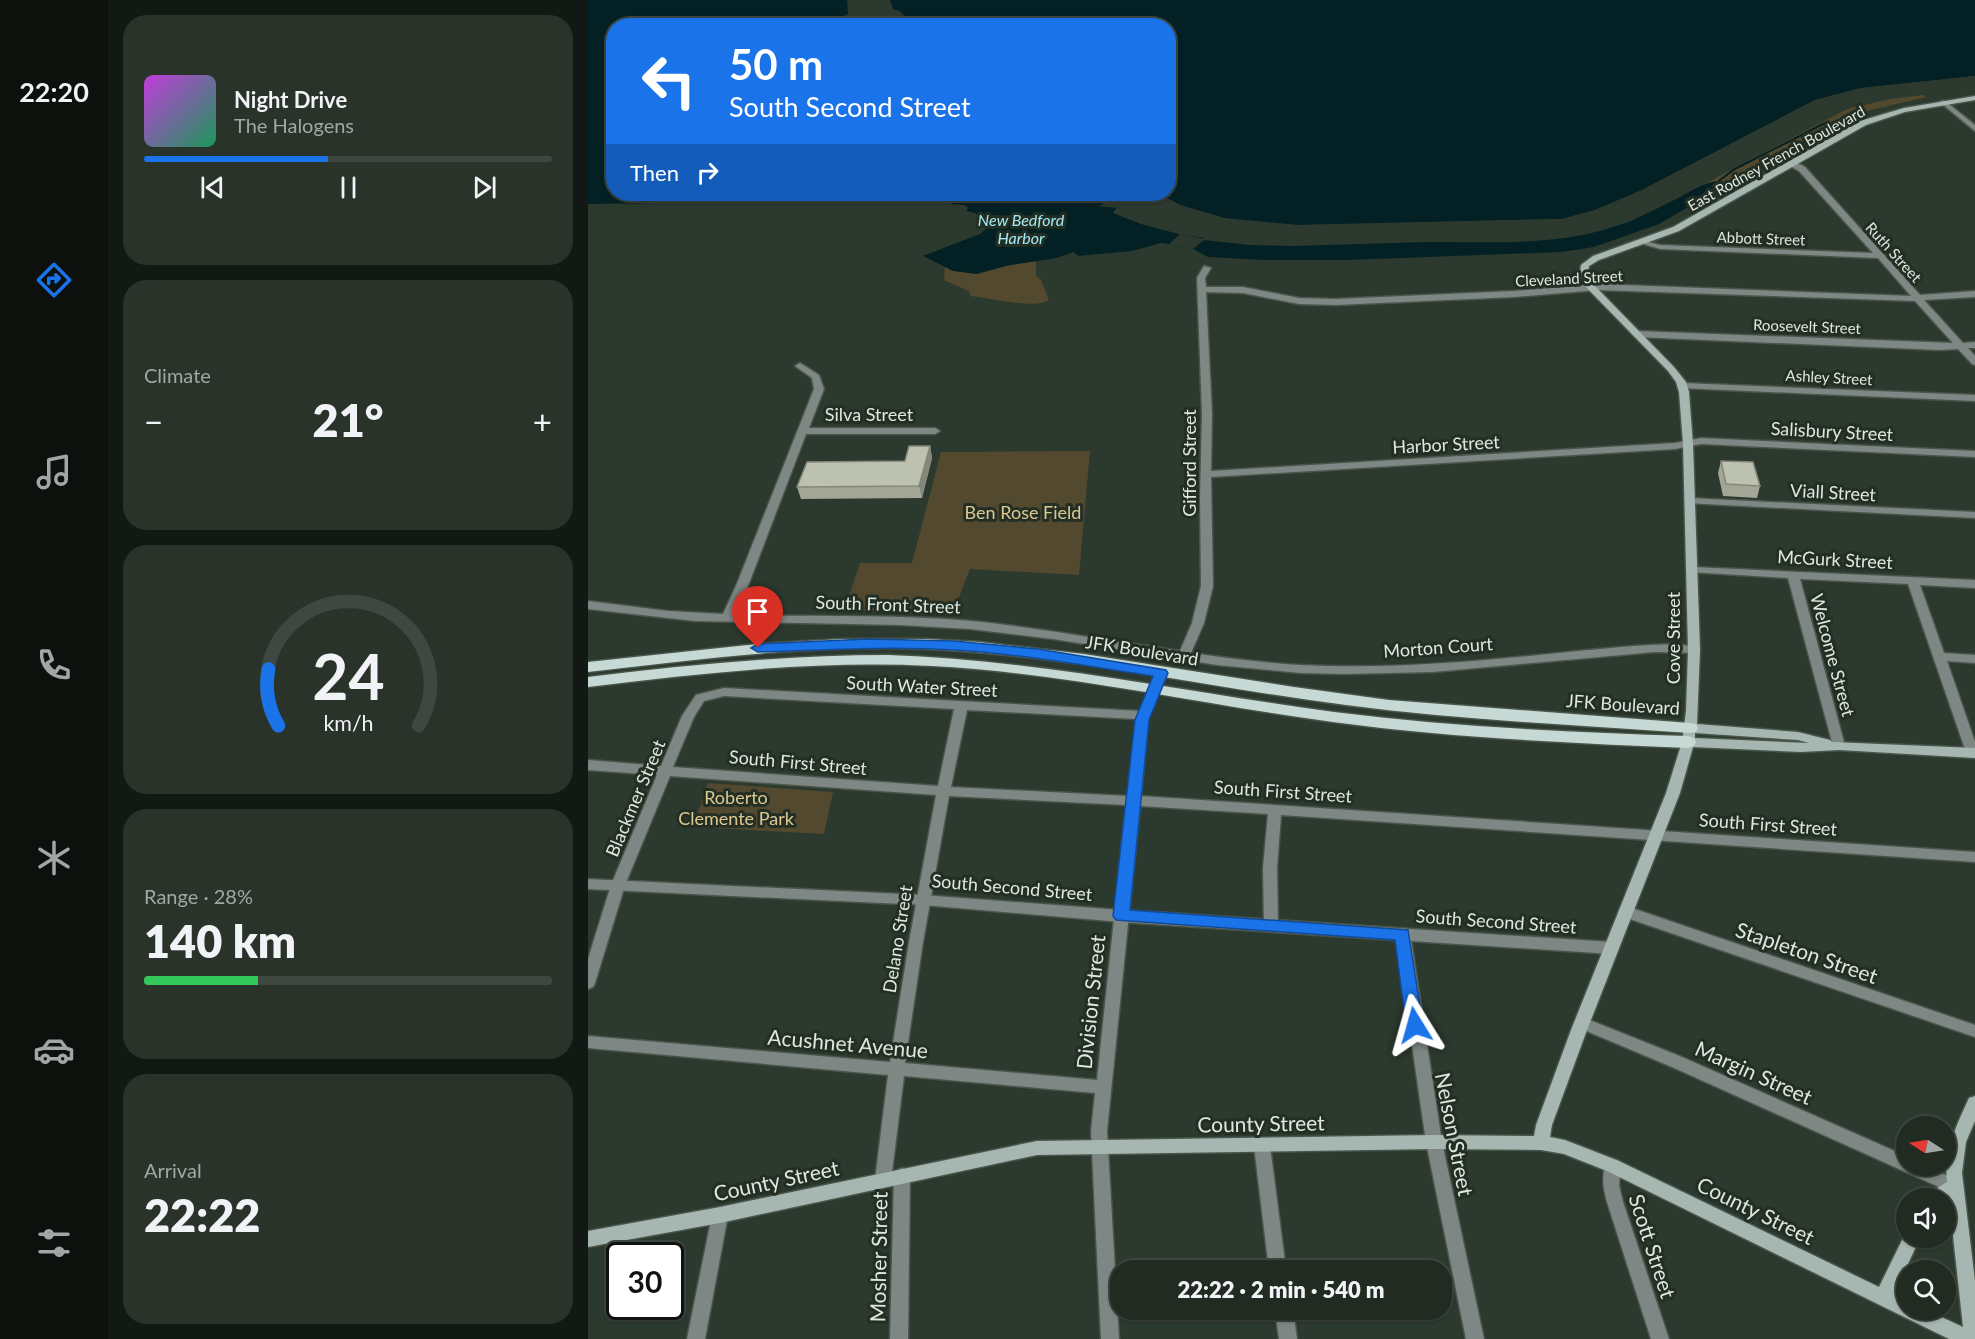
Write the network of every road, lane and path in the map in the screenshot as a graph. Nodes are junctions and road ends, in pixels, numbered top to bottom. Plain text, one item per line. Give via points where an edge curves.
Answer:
1 (1975, 98) edge
2 (1943, 102) junction
3 (1975, 129) edge
4 (1791, 163) junction
5 (1641, 242) junction
6 (1881, 256) junction
7 (1207, 268) dead end
8 (1592, 287) junction
9 (1201, 289) junction
10 (1975, 294) edge
11 (1918, 299) junction
12 (1637, 334) junction
13 (1975, 345) edge
14 (1960, 346) junction
15 (1975, 362) edge
16 (800, 366) dead end
17 (1683, 386) junction
18 (1975, 398) edge
19 (803, 431) junction
20 (934, 431) dead end
21 (1688, 444) junction
22 (1975, 454) edge
23 (1206, 474) junction
24 (1690, 501) junction
25 (1975, 515) edge
26 (1693, 570) junction
27 (1793, 574) junction
28 (1912, 581) junction
29 (1975, 584) edge
30 (588, 605) edge
31 (727, 618) junction
32 (1694, 650) junction
33 (1184, 655) junction
34 (1939, 657) junction
35 (1975, 659) edge
36 (588, 667) edge
37 (1161, 673) junction
38 (588, 682) edge
39 (1153, 690) junction
40 (700, 698) joint
41 (961, 707) junction
42 (1143, 715) junction
43 (1689, 735) junction
44 (1839, 746) junction
45 (1973, 752) edge
46 (588, 765) edge
47 (668, 770) junction
48 (943, 791) junction
49 (1133, 801) junction
50 (1275, 809) junction
51 (1657, 835) junction
52 (1975, 857) edge
53 (588, 884) edge
54 (618, 885) junction
55 (923, 900) junction
56 (1626, 912) junction
57 (1121, 916) junction
58 (1271, 926) junction
59 (1403, 934) junction
60 (1612, 948) junction
61 (588, 983) edge
62 (1582, 1023) junction
63 (1975, 1031) edge
64 (588, 1042) edge
65 (895, 1070) junction
66 (1104, 1087) junction
67 (1975, 1103) edge
68 (1434, 1142) junction
69 (1541, 1143) junction
70 (1262, 1146) junction
71 (1101, 1149) junction
72 (1896, 1160) edge
73 (1613, 1166) junction
74 (902, 1176) junction
75 (1932, 1176) edge
76 (883, 1180) junction
77 (1954, 1186) junction
78 (1951, 1188) edge
79 (720, 1215) junction
80 (588, 1239) edge
81 (1907, 1248) edge
82 (1277, 1260) edge
83 (1883, 1297) junction
84 (1896, 1304) edge
85 (1285, 1320) edge
86 (1929, 1320) edge
87 (696, 1339) edge
88 (899, 1339) edge
89 (1110, 1339) edge
90 (1288, 1339) edge
91 (1475, 1339) edge
92 (1660, 1339) edge
93 (1968, 1339) edge
94 (1973, 1339) edge

1 - 2 main road, East Rodney French Boulevard
2 - 3 street
2 - 4 main road, East Rodney French Boulevard via 1871,120
4 - 5 main road, East Rodney French Boulevard via 1680,226
4 - 6 street, Ruth Street via 1802,169
5 - 6 street, Abbott Street via 1660,247
5 - 8 main road, East Rodney French Boulevard via 1586,264 1583,271
6 - 11 street, Ruth Street
7 - 9 street, Gifford Street via 1201,278
8 - 9 street, Cleveland Street via 1525,294 1336,302 1243,290
8 - 11 street, Cleveland Street
8 - 12 main road, Cove Street
9 - 23 street, Gifford Street
10 - 11 street, Cleveland Street
11 - 14 street, Ruth Street
12 - 14 street, Roosevelt Street
12 - 17 main road, Cove Street
13 - 14 street, Roosevelt Street
14 - 15 street, Ruth Street
16 - 19 street via 816,377 819,389
17 - 18 street, Ashley Street
17 - 21 main road, Cove Street
19 - 20 street, Silva Street
19 - 31 street
21 - 22 street, Salisbury Street via 1701,441
21 - 23 street, Harbor Street
21 - 24 main road, Cove Street
23 - 33 street, Gifford Street via 1207,586 1198,623
24 - 25 street, Viall Street
24 - 26 main road, Cove Street
26 - 27 street, McGurk Street
26 - 32 main road, Cove Street
27 - 28 street, McGurk Street
27 - 44 street, Welcome Street
28 - 29 street, McGurk Street
28 - 34 street
30 - 31 street, South Front Street
31 - 33 street, South Front Street via 967,625
32 - 33 street, Morton Court via 1655,648 1354,670 1271,667
32 - 43 main road, Cove Street
34 - 35 street
34 - 45 street
36 - 37 main road, JFK Boulevard via 758,648 881,643 1009,650
37 - 39 street, Division Street
37 - 43 main road, JFK Boulevard via 1394,706
38 - 39 main road, JFK Boulevard via 740,665 876,659 1002,666
39 - 42 street, Division Street
39 - 43 main road, JFK Boulevard via 1430,728
40 - 41 street, South Water Street via 724,692
40 - 47 street, Blackmer Street via 688,716
41 - 42 street, South Water Street
41 - 48 street, Delano Street
42 - 49 street, Division Street
43 - 44 main road via 1800,748
43 - 51 main road, Cove Street via 1681,771
44 - 45 main road
46 - 47 street, South First Street
47 - 48 street, South First Street
47 - 54 street, Blackmer Street
48 - 49 street, South First Street
48 - 55 street, Delano Street
49 - 50 street, South First Street
49 - 57 street, Division Street
50 - 51 street, South First Street
50 - 58 street
51 - 52 street, South First Street
51 - 56 main road, Cove Street
53 - 54 street, South Second Street
54 - 55 street, South Second Street
54 - 61 street, Blackmer Street
55 - 57 street, South Second Street
55 - 65 street, Delano Street
56 - 60 main road, Cove Street
56 - 63 street, Stapleton Street
57 - 58 street, South Second Street
57 - 66 street, Division Street
58 - 59 street, South Second Street
59 - 60 street, South Second Street
59 - 68 street, Nelson Street
60 - 62 main road, Cove Street
62 - 69 main road, Cove Street
62 - 72 street, Margin Street
64 - 65 street, Acushnet Avenue
65 - 66 street, Acushnet Avenue
65 - 76 street, Delano Street
66 - 71 street, Division Street
67 - 77 main road via 1956,1151
68 - 69 main road, County Street
68 - 70 main road, County Street
68 - 91 street, Nelson Street
69 - 73 main road, County Street via 1565,1147
70 - 71 main road, County Street
70 - 82 street
71 - 74 main road, County Street via 1037,1148
71 - 89 street, Division Street
73 - 83 main road, County Street
73 - 92 street, Scott Street via 1613,1194
74 - 76 main road, County Street
74 - 88 street, Mosher Street
75 - 77 street, Margin Street
76 - 79 main road, County Street
77 - 78 main road
77 - 94 main road
79 - 80 main road, County Street
79 - 87 street
81 - 83 main road
83 - 84 main road, County Street
85 - 90 street
86 - 93 main road, County Street

